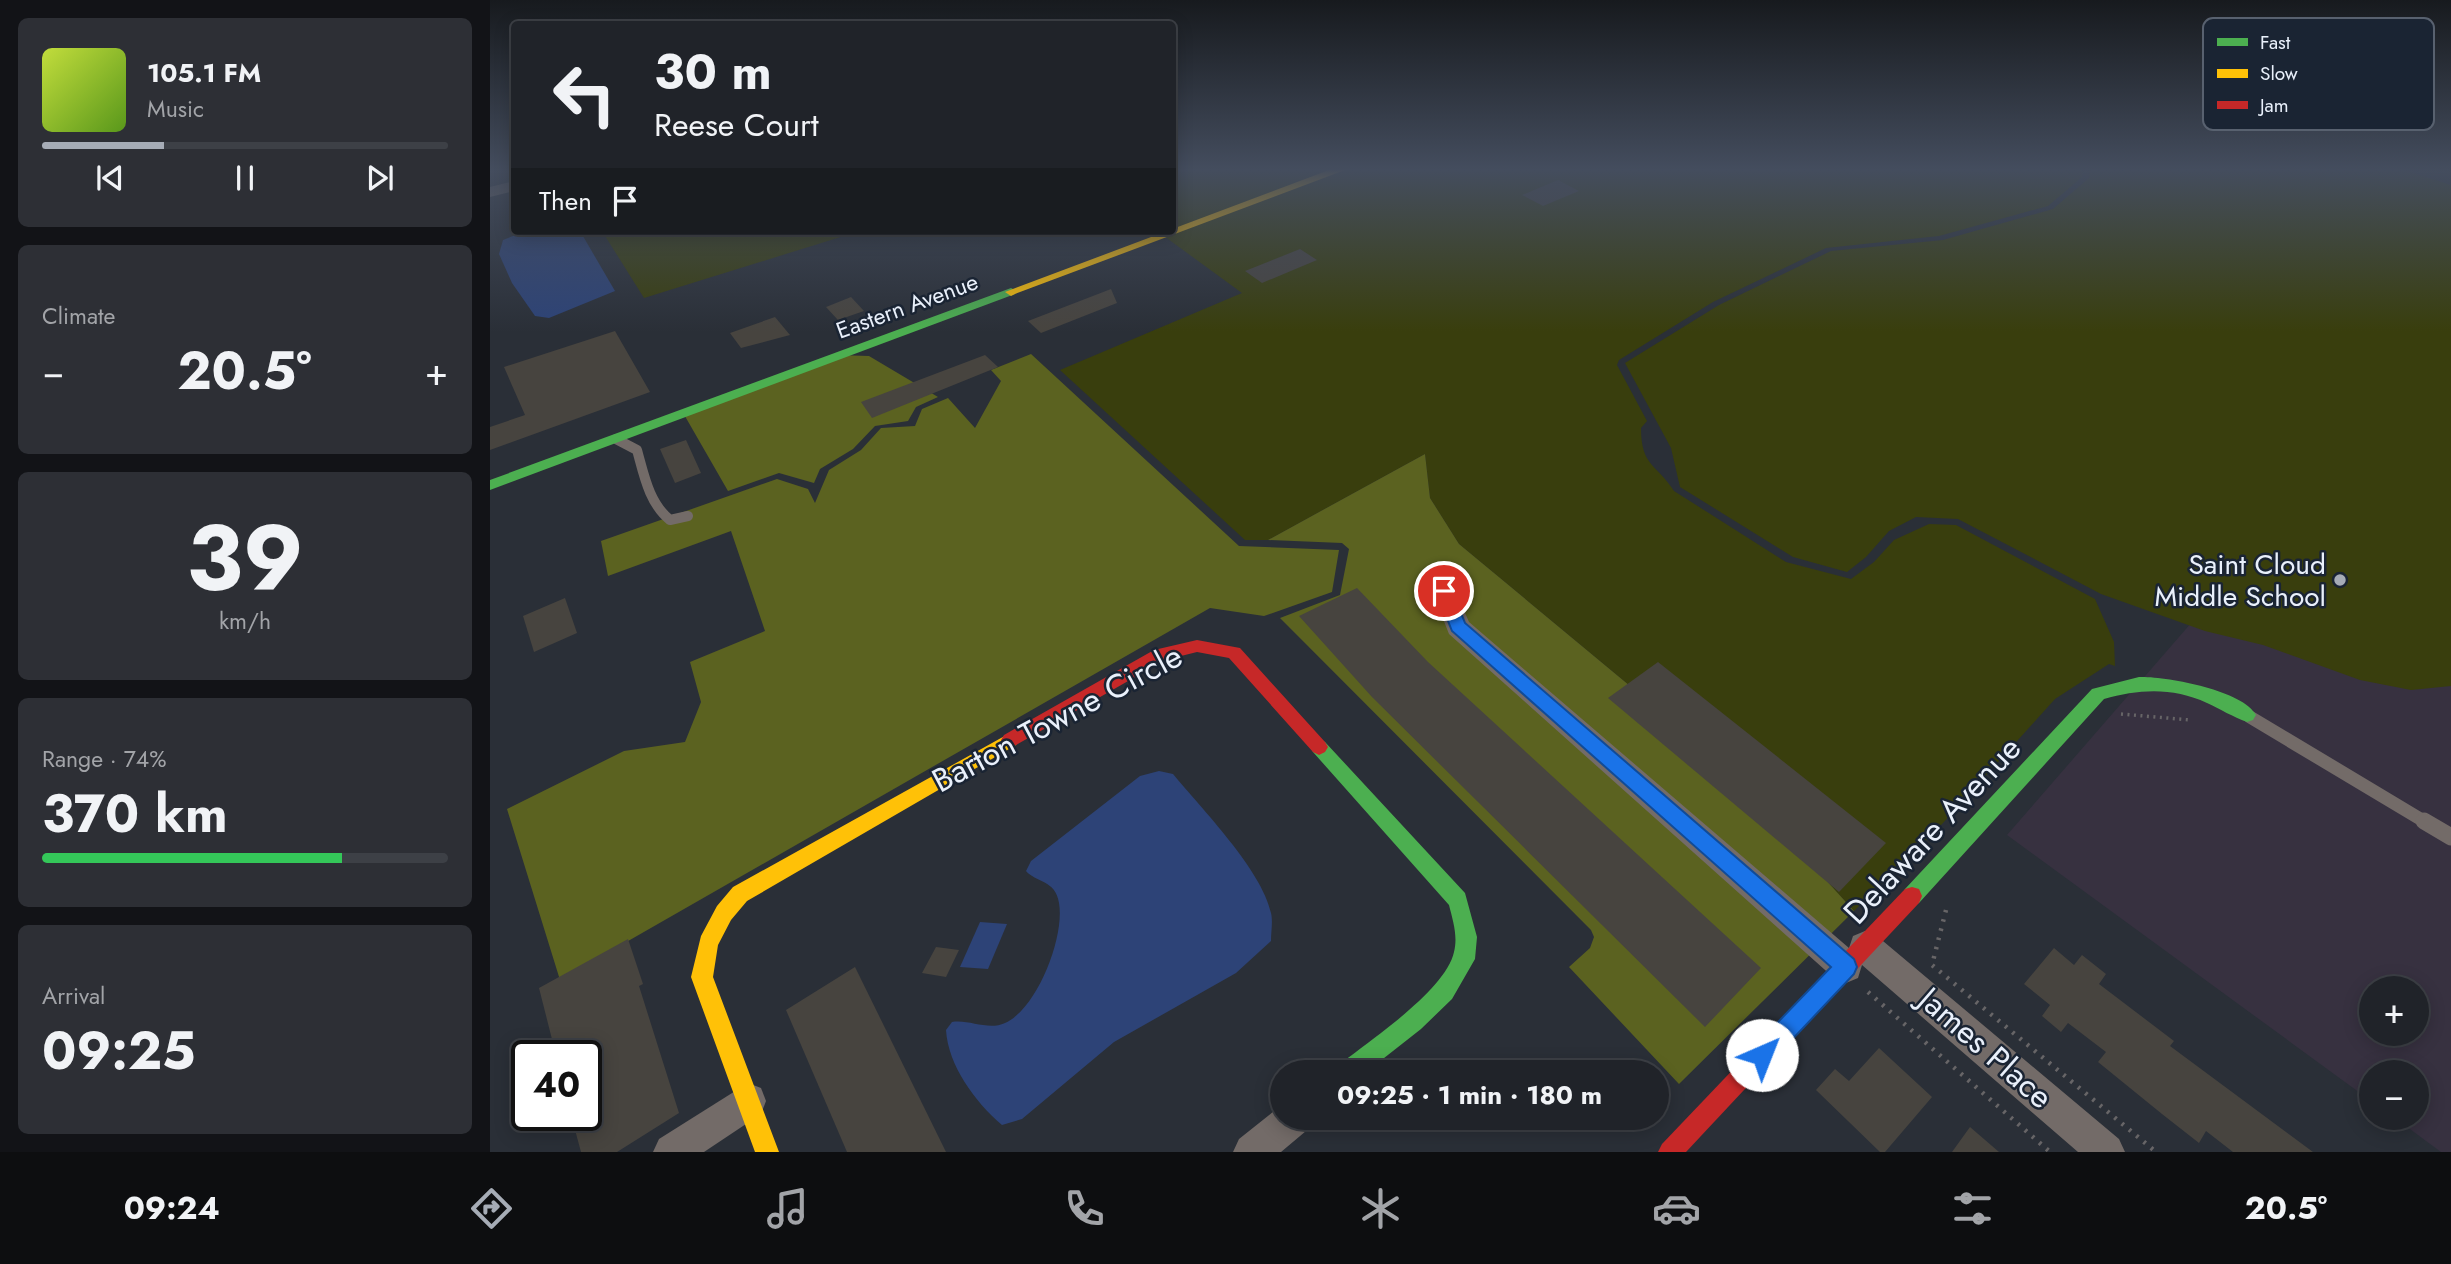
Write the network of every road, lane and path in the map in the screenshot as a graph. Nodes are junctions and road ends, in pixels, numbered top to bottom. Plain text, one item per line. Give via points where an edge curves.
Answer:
1 (1195, 224) edge
2 (1176, 231) edge
3 (1164, 235) edge
4 (615, 438) junction
5 (490, 485) edge
6 (688, 516) dead end
7 (1444, 591) dead end
8 (2108, 713) dead end
9 (2247, 715) joint
10 (2202, 721) dead end
11 (2451, 837) edge
12 (1949, 898) dead end
13 (1856, 957) junction
14 (1363, 1060) edge
15 (748, 1101) junction
16 (1279, 1130) edge
17 (759, 1148) edge
18 (672, 1152) edge
19 (1252, 1152) edge
20 (1670, 1152) edge
21 (2106, 1152) edge
22 (2157, 1152) edge

1 - 2 street, Eastern Avenue
3 - 4 street, Eastern Avenue
4 - 5 street, Eastern Avenue
4 - 6 lane via 637,450 663,515 670,520
7 - 13 street, James Place via 1458,626
8 - 10 path
9 - 11 lane
9 - 13 street, Delaware Avenue via 2200,690 2146,680 2098,694
12 - 22 path via 1933,965
13 - 20 street, Delaware Avenue
13 - 21 street, James Place
14 - 15 street, Barton Towne Circle via 1448,989 1465,957 1467,926 1458,901 1234,653 1208,644 1184,645 740,894 708,943 702,977
15 - 17 street, Barton Towne Circle
15 - 18 street
16 - 19 street

